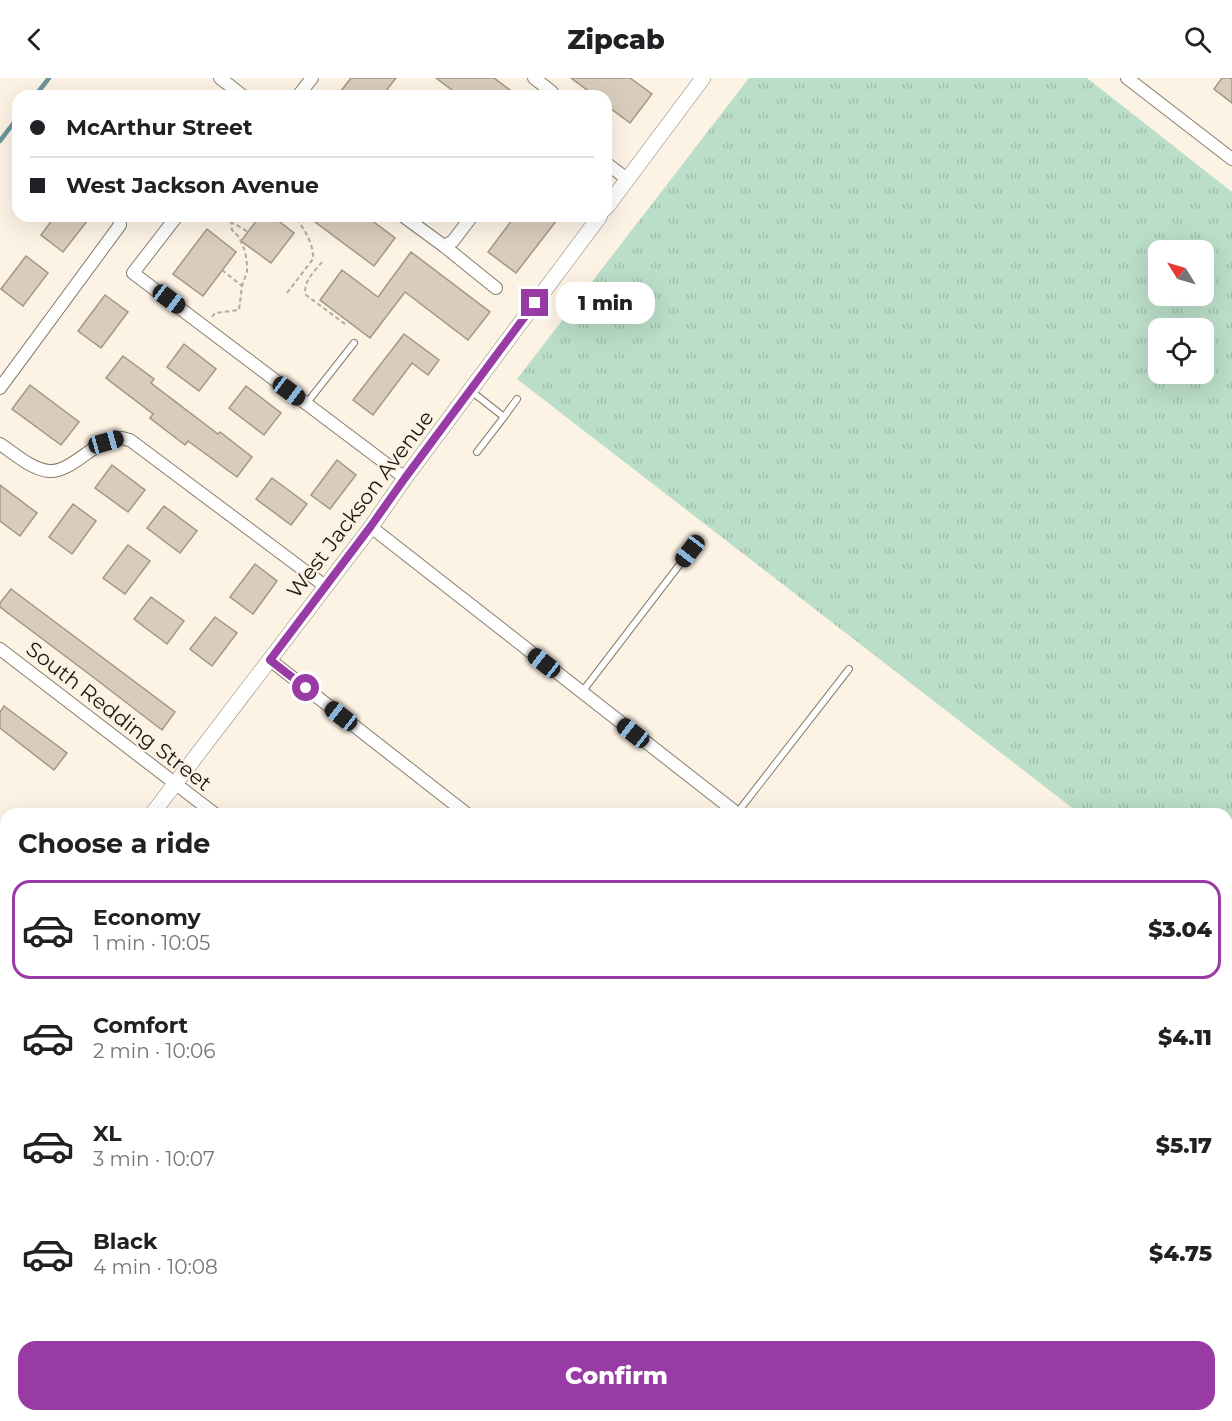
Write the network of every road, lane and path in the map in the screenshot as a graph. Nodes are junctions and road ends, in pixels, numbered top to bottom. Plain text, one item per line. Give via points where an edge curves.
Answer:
1 (220, 78) edge
2 (312, 78) edge
3 (534, 78) edge
4 (703, 78) edge
5 (1128, 78) edge
6 (235, 90) edge
7 (303, 90) edge
8 (549, 90) edge
9 (1232, 159) edge
10 (612, 168) edge
11 (627, 179) junction
12 (612, 190) edge
13 (120, 222) edge
14 (172, 222) edge
15 (231, 222) joint
16 (299, 222) edge
17 (411, 222) edge
18 (467, 222) edge
19 (596, 222) edge
20 (248, 232) dead end
21 (444, 246) junction
22 (322, 262) dead end
23 (222, 270) dead end
24 (242, 286) junction
25 (496, 288) dead end
26 (287, 293) dead end
27 (345, 324) dead end
28 (204, 326) junction
29 (354, 343) dead end
30 (0, 388) edge
31 (470, 391) junction
32 (518, 399) dead end
33 (306, 404) junction
34 (504, 417) junction
35 (0, 444) edge
36 (477, 452) dead end
37 (405, 478) junction
38 (371, 526) junction
39 (690, 551) dead end
40 (324, 586) junction
41 (0, 649) edge
42 (270, 660) junction
43 (849, 669) dead end
44 (582, 693) junction
45 (174, 783) junction
46 (156, 808) edge
47 (207, 808) edge
48 (459, 808) edge
49 (729, 808) edge
50 (742, 808) edge

1 - 6 street
2 - 7 street
3 - 8 street
4 - 11 street
5 - 9 street
10 - 11 street
11 - 12 street
13 - 30 street
14 - 28 street via 133,273
15 - 20 path
15 - 24 path via 245,251 247,272
16 - 26 path via 313,259
17 - 21 street
18 - 21 street
19 - 31 street, West Jackson Avenue
21 - 25 street
22 - 27 path via 304,290
23 - 24 path
24 - 28 path via 238,310 215,314
28 - 33 street
29 - 33 lane
31 - 34 lane
31 - 37 street, West Jackson Avenue
32 - 34 lane
33 - 37 street
34 - 36 lane
35 - 40 street via 32,466 50,471 61,469 106,442 130,440
37 - 38 street, West Jackson Avenue
38 - 40 street, West Jackson Avenue
38 - 44 street
39 - 44 lane
40 - 42 street, West Jackson Avenue
41 - 45 street, South Redding Street
42 - 45 street, West Jackson Avenue
42 - 48 street
43 - 50 lane
44 - 49 street
45 - 46 street, West Jackson Avenue
45 - 47 street, South Redding Street

